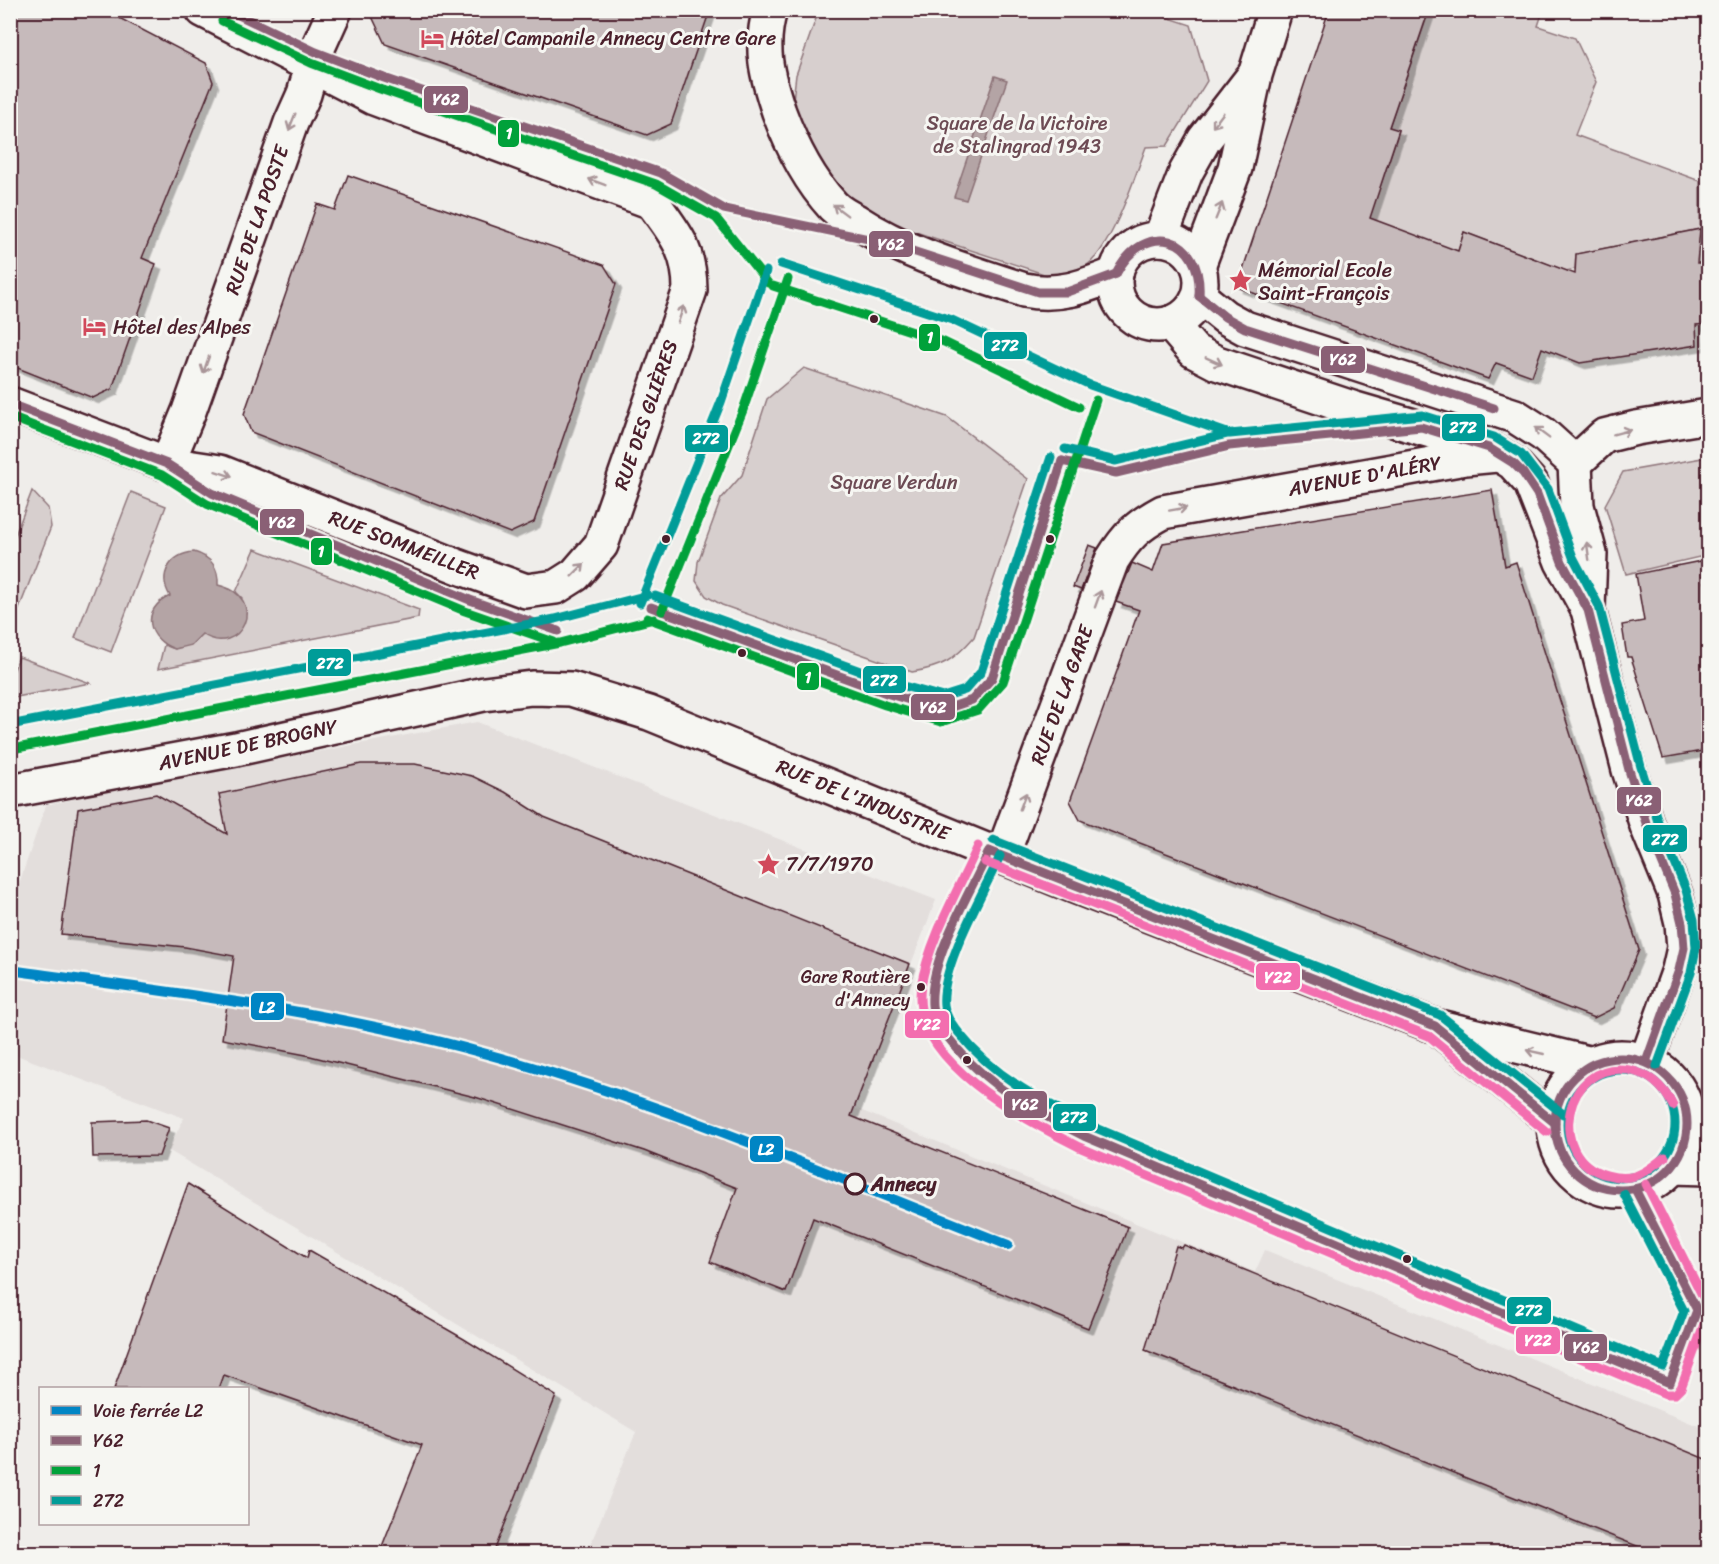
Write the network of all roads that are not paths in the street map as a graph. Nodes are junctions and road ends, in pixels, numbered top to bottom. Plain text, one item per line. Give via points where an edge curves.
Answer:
1 (203, 10) edge
2 (335, 10) edge
3 (770, 10) edge
4 (1275, 10) edge
5 (314, 68) junction
6 (1255, 75) junction
7 (1160, 239) junction
8 (1116, 274) junction
9 (1198, 281) junction
10 (1170, 323) junction
11 (10, 404) edge
12 (1708, 416) edge
13 (1502, 455) junction
14 (1575, 463) junction
15 (167, 464) junction
16 (1128, 536) joint
17 (526, 591) joint
18 (1588, 610) junction
19 (484, 694) joint
20 (10, 791) edge
21 (1002, 856) junction
22 (1436, 1026) junction
23 (1646, 1062) junction
24 (1592, 1064) junction
25 (1696, 1108) edge
26 (1555, 1123) junction
27 (1672, 1167) junction
28 (1708, 1168) edge

1 - 5 street
2 - 5 street, RUE DE LA POSTE via 316,52
8 -> 3 street via 1072,291 1044,293 1016,287 888,243 835,208 792,147 764,62 765,26
4 - 6 street
5 -> 15 street, RUE DE LA POSTE
17 -> 5 street, RUE DES GLIÈRES via 556,587 575,575 602,545 690,290 690,268 681,241 652,202 374,98
6 -> 7 street via 1204,140 1186,172
9 -> 6 street via 1238,160
7 - 8 street via 1132,248
7 - 9 street via 1183,247
8 - 10 street via 1117,295 1128,313 1147,323
9 - 10 street via 1188,313
14 -> 9 street via 1543,434 1515,416 1245,328 1225,317
10 -> 13 street, AVENUE D'ALÉRY via 1194,351 1218,363
11 - 15 street, RUE SOMMEILLER
14 -> 12 street via 1605,436
16 -> 13 street, AVENUE D'ALÉRY via 1163,512 1465,458
13 - 18 street via 1537,494 1562,562
18 -> 14 street via 1590,554 1577,506
15 -> 17 street, RUE SOMMEILLER via 220,472
21 -> 16 street, RUE DE LA GARE via 1112,560
18 - 23 street via 1629,770 1682,923 1684,948 1679,970
19 - 20 street, AVENUE DE BROGNY via 236,749
19 - 21 street, RUE DE L'INDUSTRIE via 532,688 571,690 649,713
21 - 22 street, RUE DE L'INDUSTRIE
24 -> 22 street, RUE DE L'INDUSTRIE
22 - 26 street, RUE DE L'INDUSTRIE
23 - 24 street via 1624,1057
23 - 25 street via 1669,1078
24 - 26 street via 1565,1088
25 - 27 street via 1681,1153
26 - 27 street via 1566,1161 1578,1174 1601,1187 1635,1189 1656,1181
27 - 28 street

